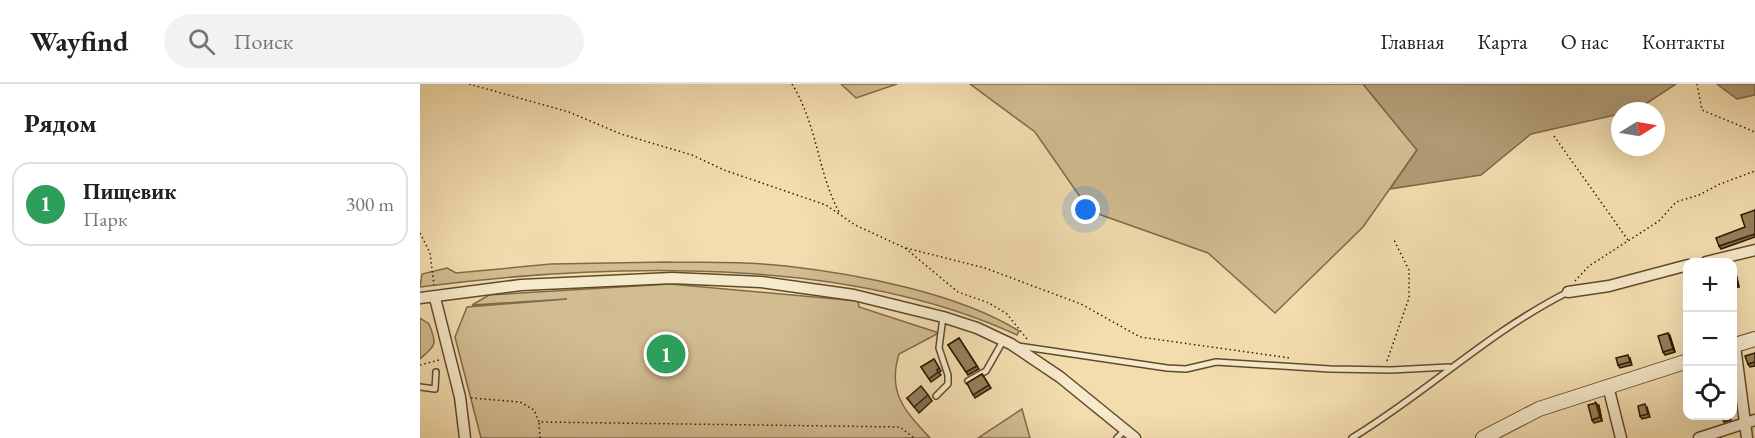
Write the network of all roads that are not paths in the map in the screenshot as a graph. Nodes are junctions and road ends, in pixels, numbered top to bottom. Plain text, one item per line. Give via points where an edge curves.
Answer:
1 (1755, 250) edge
2 (1722, 258) edge
3 (1683, 267) edge
4 (1568, 292) joint
5 (420, 298) edge
6 (435, 298) junction
7 (943, 317) junction
8 (1755, 339) edge
9 (1007, 343) junction
10 (1737, 343) edge
11 (1683, 363) edge
12 (1736, 366) edge
13 (1449, 368) junction
14 (436, 372) dead end
15 (968, 381) edge
16 (1608, 386) junction
17 (420, 387) edge
18 (936, 396) dead end
19 (1755, 420) edge
20 (1743, 424) junction
21 (1500, 433) edge
22 (1121, 434) edge
23 (465, 438) edge
24 (1135, 438) edge
25 (1352, 438) edge
26 (1483, 438) edge
27 (1621, 438) edge
28 (1699, 438) edge
29 (1747, 438) edge

1 - 2 street
3 - 4 street
4 - 13 lane via 1505,327
5 - 6 street
6 - 7 street via 521,285 714,278 854,295
6 - 23 street via 460,397
7 - 9 street
7 - 18 lane via 939,348 948,384
8 - 10 street
9 - 13 lane via 1167,368 1186,369 1216,362 1384,370
9 - 15 lane via 986,371
9 - 22 street via 1052,371
11 - 16 street
12 - 20 street
13 - 25 lane via 1389,415
14 - 17 lane via 435,389
16 - 21 street via 1539,409
16 - 27 street
19 - 20 street
20 - 28 street
20 - 29 street
21 - 26 street
22 - 24 street

